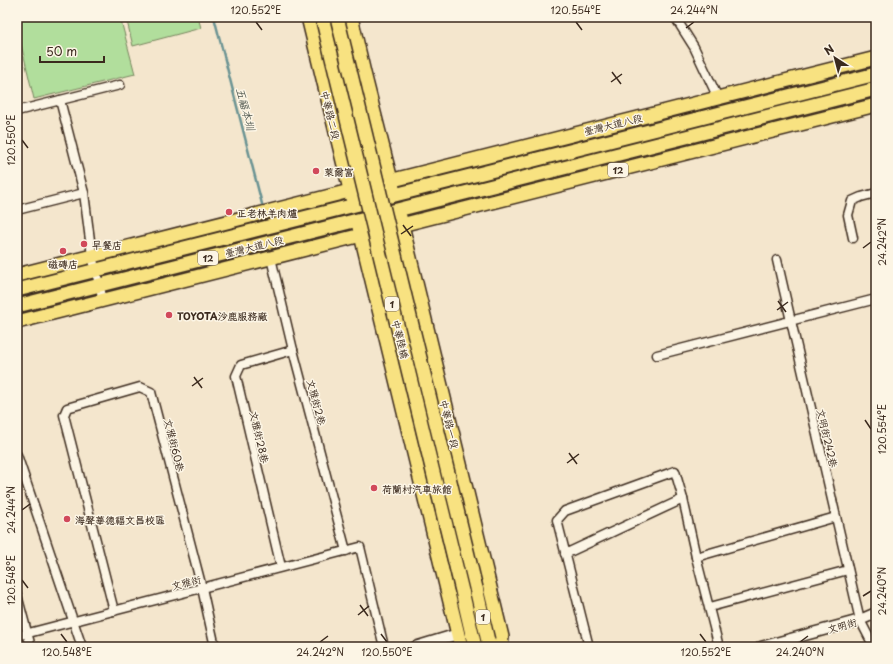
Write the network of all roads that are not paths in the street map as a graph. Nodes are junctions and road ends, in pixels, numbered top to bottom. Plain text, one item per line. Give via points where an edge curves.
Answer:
1 (308, 17) edge
2 (322, 17) edge
3 (337, 17) edge
4 (351, 17) edge
5 (674, 17) edge
6 (876, 58) edge
7 (876, 74) edge
8 (120, 85) dead end
9 (876, 89) edge
10 (718, 98) junction
11 (60, 100) junction
12 (876, 105) edge
13 (17, 111) edge
14 (391, 180) junction
15 (350, 191) junction
16 (84, 192) junction
17 (876, 193) edge
18 (396, 202) junction
19 (17, 210) edge
20 (355, 213) junction
21 (402, 224) junction
22 (361, 235) junction
23 (853, 238) dead end
24 (92, 256) junction
25 (271, 258) junction
26 (777, 260) dead end
27 (96, 270) junction
28 (17, 275) edge
29 (100, 285) junction
30 (17, 290) edge
31 (876, 299) edge
32 (103, 300) junction
33 (17, 306) edge
34 (791, 321) junction
35 (17, 322) edge
36 (293, 350) junction
37 (658, 355) dead end
38 (17, 455) edge
39 (683, 499) junction
40 (836, 517) junction
41 (346, 551) junction
42 (565, 554) junction
43 (696, 557) junction
44 (281, 567) junction
45 (848, 570) junction
46 (202, 588) junction
47 (17, 595) edge
48 (710, 607) junction
49 (114, 611) junction
50 (876, 613) edge
51 (860, 620) junction
52 (73, 621) junction
53 (28, 633) junction
54 (17, 636) edge
55 (460, 641) edge
56 (874, 644) edge
57 (31, 647) edge
58 (82, 647) edge
59 (215, 647) edge
60 (384, 647) edge
61 (415, 647) edge
62 (475, 647) edge
63 (491, 647) edge
64 (501, 647) edge
65 (589, 647) edge
66 (719, 647) edge
67 (761, 647) edge

1 - 15 main road, 中華路二段 / 1
2 - 62 main road, 中華陸橋 / 1, bridge
3 - 63 main road, 中華陸橋 / 1, bridge
4 - 14 main road, 1
5 - 10 street via 694,47
6 - 10 main road, 臺灣大道八段 / 12
7 - 18 main road, 臺灣大道八段 / 12
8 - 11 street
9 - 18 main road, 臺灣大道八段 / 12
10 - 14 main road, 臺灣大道八段 / 12
11 - 13 street
11 - 16 street
12 - 21 main road, 臺灣大道八段 / 12
14 - 15 main road, 臺灣大道八段 / 12
14 - 18 main road, 1
15 - 18 main road, 臺灣大道八段 / 12
15 - 20 main road, 中華路二段 / 1
15 - 24 main road, 臺灣大道八段 / 12
16 - 19 street
16 - 24 street
17 - 23 street via 852,201 848,215
18 - 20 main road, 臺灣大道八段 / 12
18 - 21 main road, 中華路一段 / 1
18 - 22 main road, 臺灣大道八段 / 12
20 - 22 main road, 1
20 - 27 main road, 臺灣大道八段 / 12
20 - 29 main road, 臺灣大道八段 / 12
21 - 22 main road, 臺灣大道八段 / 12
21 - 64 main road, 中華路一段 / 1 via 502,637
22 - 25 main road, 臺灣大道八段 / 12
22 - 55 main road, 1
24 - 27 street
24 - 28 main road, 臺灣大道八段 / 12
25 - 32 main road, 臺灣大道八段 / 12
25 - 36 street, 文雅街2巷
26 - 34 street, 文明街242巷
27 - 29 street
27 - 30 main road, 臺灣大道八段 / 12
29 - 32 street
29 - 33 main road, 臺灣大道八段 / 12
31 - 34 street
32 - 35 main road, 臺灣大道八段 / 12
34 - 37 street
34 - 40 street, 文明街242巷
36 - 41 street, 文雅街2巷
36 - 44 street, 文雅街28巷 via 241,365 236,376
38 - 52 street
39 - 42 street
39 - 42 street via 675,471 565,511 557,520
39 - 43 street
40 - 43 street
40 - 45 street, 文明街242巷
41 - 44 street, 文雅街
41 - 60 street, 文雅街 via 360,547
42 - 65 street
43 - 48 street
44 - 46 street, 文雅街
45 - 48 street
45 - 51 street, 文明街242巷
46 - 49 street, 文雅街
46 - 49 street, 文雅街60巷 via 151,392 140,387 67,408 64,415
46 - 59 street
47 - 53 street
48 - 66 street
49 - 52 street, 文雅街
50 - 51 street, 文明街
51 - 56 street, 文明街242巷
51 - 67 street, 文明街
52 - 53 street, 文雅街
52 - 58 street
53 - 54 street, 文雅街
53 - 57 street
55 - 61 street

